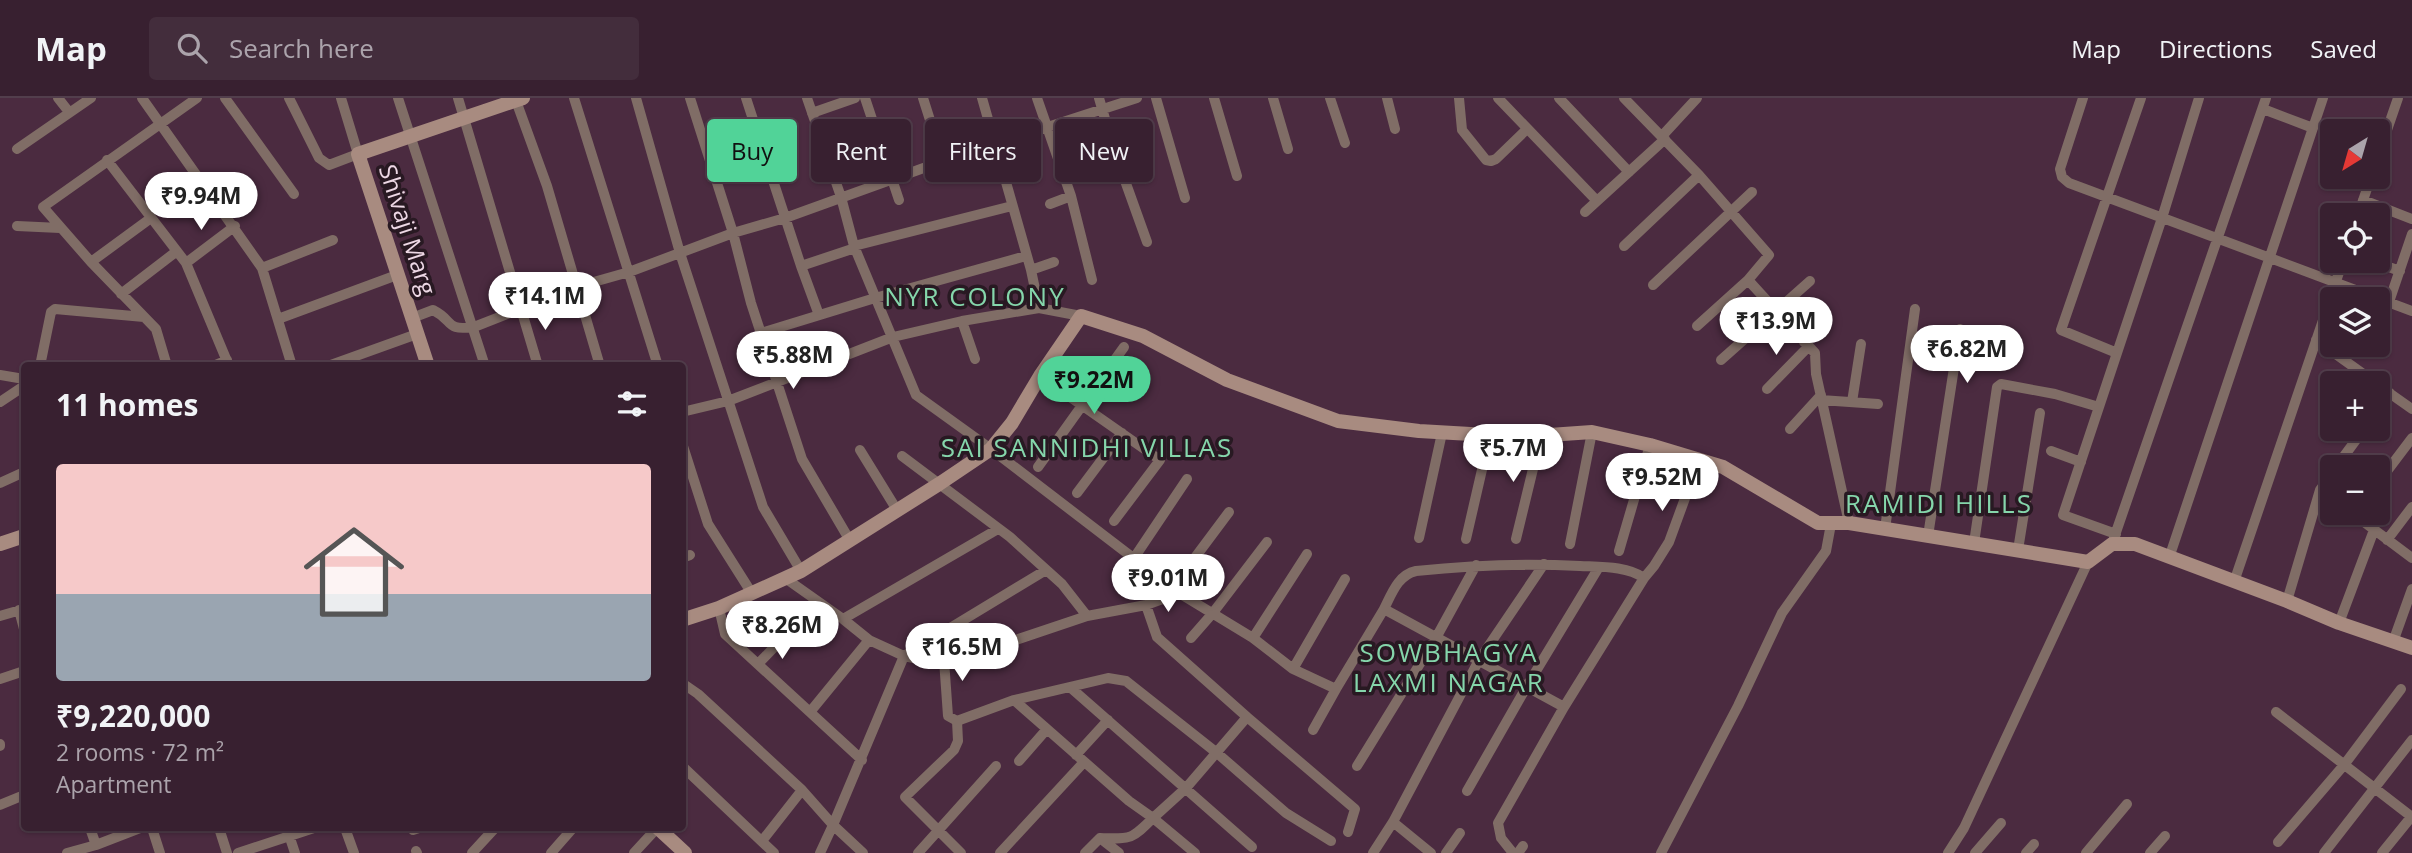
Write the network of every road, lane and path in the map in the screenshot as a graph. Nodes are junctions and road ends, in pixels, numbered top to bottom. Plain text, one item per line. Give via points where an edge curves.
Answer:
1 (58, 98) edge
2 (92, 98) edge
3 (142, 98) edge
4 (197, 98) edge
5 (225, 98) edge
6 (289, 98) edge
7 (341, 98) edge
8 (398, 98) edge
9 (458, 98) edge
10 (574, 98) edge
11 (636, 98) edge
12 (690, 98) edge
13 (746, 98) edge
14 (807, 98) edge
15 (855, 98) edge
16 (865, 98) edge
17 (923, 98) edge
18 (982, 98) edge
19 (1037, 98) edge
20 (1099, 98) edge
21 (1137, 98) edge
22 (1156, 98) edge
23 (1214, 98) edge
24 (1273, 98) edge
25 (1330, 98) edge
26 (1387, 98) edge
27 (1459, 98) edge
28 (1498, 98) edge
29 (1559, 98) edge
30 (1624, 98) edge
31 (1697, 98) edge
32 (2083, 98) edge
33 (2141, 98) edge
34 (2199, 98) edge
35 (2323, 98) edge
36 (2398, 98) edge
37 (518, 99) edge
38 (2264, 103) edge
39 (1102, 110) junction
40 (69, 113) junction
41 (812, 113) junction
42 (465, 117) junction
43 (872, 119) edge
44 (930, 119) edge
45 (988, 119) edge
46 (2390, 121) edge
47 (160, 122) junction
48 (1047, 128) junction
49 (2313, 128) junction
50 (1395, 129) dead end
51 (1527, 129) junction
52 (1041, 130) edge
53 (411, 136) junction
54 (1663, 138) junction
55 (1345, 143) dead end
56 (17, 149) dead end
57 (1288, 149) dead end
58 (358, 154) junction
59 (107, 160) junction
60 (1629, 172) junction
61 (1699, 175) junction
62 (1237, 176) dead end
63 (884, 182) edge
64 (893, 182) edge
65 (1005, 182) edge
66 (2367, 189) edge
67 (1752, 192) dead end
68 (294, 194) dead end
69 (1071, 196) junction
70 (841, 197) junction
71 (2106, 197) junction
72 (1185, 198) dead end
73 (899, 200) dead end
74 (2363, 200) junction
75 (1597, 201) junction
76 (2362, 203) edge
77 (1050, 204) dead end
78 (1012, 206) junction
79 (1731, 211) junction
80 (1585, 212) dead end
81 (151, 218) junction
82 (786, 218) junction
83 (2162, 218) junction
84 (2412, 219) edge
85 (17, 226) dead end
86 (235, 226) junction
87 (60, 228) junction
88 (733, 233) junction
89 (2412, 234) edge
90 (2219, 239) junction
91 (333, 240) dead end
92 (1147, 242) dead end
93 (1624, 246) dead end
94 (854, 247) junction
95 (177, 251) junction
96 (680, 253) junction
97 (1026, 256) junction
98 (2269, 259) junction
99 (91, 262) junction
100 (1054, 262) dead end
101 (186, 263) junction
102 (802, 265) junction
103 (2390, 267) edge
104 (262, 268) junction
105 (1031, 270) junction
106 (2400, 271) junction
107 (629, 272) junction
108 (2339, 273) edge
109 (397, 275) junction
110 (1092, 280) dead end
111 (1748, 280) junction
112 (1810, 281) dead end
113 (2336, 282) junction
114 (1653, 285) dead end
115 (576, 287) junction
116 (2349, 287) edge
117 (121, 294) junction
118 (875, 298) junction
119 (2390, 299) edge
120 (2390, 302) edge
121 (521, 307) junction
122 (1039, 308) junction
123 (1915, 309) dead end
124 (2412, 311) edge
125 (1775, 312) junction
126 (819, 315) junction
127 (1081, 316) junction
128 (144, 317) junction
129 (412, 318) junction
130 (278, 319) junction
131 (962, 321) junction
132 (1697, 326) dead end
133 (1819, 326) dead end
134 (474, 327) junction
135 (1960, 329) dead end
136 (761, 333) junction
137 (417, 334) junction
138 (893, 337) junction
139 (2316, 340) junction
140 (1806, 344) junction
141 (1861, 344) dead end
142 (1124, 347) dead end
143 (2117, 353) junction
144 (975, 359) dead end
145 (1721, 360) dead end
146 (41, 362) edge
147 (166, 362) edge
148 (228, 362) edge
149 (291, 362) edge
150 (339, 362) edge
151 (427, 362) edge
152 (484, 362) edge
153 (537, 362) edge
154 (599, 362) edge
155 (657, 362) edge
156 (2359, 371) edge
157 (0, 375) edge
158 (1040, 376) junction
159 (21, 378) edge
160 (778, 380) junction
161 (21, 388) edge
162 (1767, 389) dead end
163 (2390, 393) edge
164 (1821, 398) junction
165 (728, 401) junction
166 (0, 402) edge
167 (1852, 402) junction
168 (1878, 404) dead end
169 (1082, 405) junction
170 (2099, 407) junction
171 (2412, 409) edge
172 (686, 411) edge
173 (2040, 413) dead end
174 (1790, 429) dead end
175 (1592, 432) junction
176 (1122, 433) junction
177 (1443, 433) junction
178 (1490, 435) junction
179 (1541, 436) junction
180 (2412, 438) edge
181 (1650, 445) junction
182 (991, 449) junction
183 (860, 450) dead end
184 (2051, 451) dead end
185 (686, 455) edge
186 (902, 456) dead end
187 (1699, 460) junction
188 (2081, 462) junction
189 (1038, 467) dead end
190 (2390, 467) edge
191 (21, 473) edge
192 (1187, 479) dead end
193 (0, 483) edge
194 (939, 484) junction
195 (2320, 490) edge
196 (1077, 493) dead end
197 (2412, 507) edge
198 (897, 510) junction
199 (1229, 512) dead end
200 (1114, 521) dead end
201 (1849, 523) junction
202 (1831, 524) junction
203 (2368, 525) edge
204 (998, 528) junction
205 (1885, 529) junction
206 (2374, 530) junction
207 (1928, 536) junction
208 (21, 537) edge
209 (1419, 538) dead end
210 (849, 539) junction
211 (1466, 539) dead end
212 (1516, 539) dead end
213 (2114, 539) junction
214 (2387, 540) junction
215 (1267, 542) dead end
216 (1973, 543) junction
217 (0, 544) edge
218 (1570, 544) dead end
219 (2018, 550) junction
220 (1619, 551) dead end
221 (1307, 554) dead end
222 (1134, 558) junction
223 (2169, 558) junction
224 (2412, 558) edge
225 (2088, 562) junction
226 (1544, 564) junction
227 (1476, 565) junction
228 (1599, 567) junction
229 (1046, 570) junction
230 (801, 571) junction
231 (785, 578) junction
232 (1644, 578) junction
233 (1345, 579) dead end
234 (2234, 582) junction
235 (2412, 589) edge
236 (1176, 590) junction
237 (751, 592) junction
238 (2287, 601) junction
239 (1146, 605) junction
240 (719, 608) junction
241 (21, 609) edge
242 (1384, 609) junction
243 (1212, 614) junction
244 (0, 616) edge
245 (1087, 616) junction
246 (686, 619) edge
247 (844, 619) junction
248 (2339, 623) junction
249 (784, 636) dead end
250 (1437, 636) junction
251 (1191, 638) dead end
252 (1254, 638) junction
253 (869, 640) junction
254 (2393, 642) junction
255 (2412, 648) edge
256 (904, 656) junction
257 (944, 660) junction
258 (1479, 660) junction
259 (758, 664) junction
260 (1293, 669) junction
261 (21, 672) edge
262 (0, 680) edge
263 (686, 686) edge
264 (1527, 686) junction
265 (1071, 688) junction
266 (1336, 689) junction
267 (2401, 690) dead end
268 (1014, 700) junction
269 (1564, 707) junction
270 (810, 712) junction
271 (2276, 712) dead end
272 (1247, 717) junction
273 (1108, 720) junction
274 (957, 721) junction
275 (1047, 729) junction
276 (1313, 730) dead end
277 (2412, 740) edge
278 (1217, 753) junction
279 (1080, 758) junction
280 (862, 760) junction
281 (1020, 761) dead end
282 (2344, 765) junction
283 (996, 766) dead end
284 (1357, 766) dead end
285 (686, 770) edge
286 (1186, 788) junction
287 (802, 790) junction
288 (2375, 790) junction
289 (1467, 791) dead end
290 (21, 796) edge
291 (0, 804) edge
292 (2127, 804) dead end
293 (2412, 817) edge
294 (1153, 818) junction
295 (1393, 822) junction
296 (2001, 822) dead end
297 (833, 825) junction
298 (91, 831) edge
299 (132, 831) edge
300 (153, 831) edge
301 (220, 831) edge
302 (303, 831) edge
303 (346, 831) edge
304 (492, 831) edge
305 (570, 831) edge
306 (655, 831) edge
307 (661, 831) edge
308 (937, 831) junction
309 (1348, 832) dead end
310 (1460, 833) dead end
311 (289, 835) junction
312 (2165, 836) dead end
313 (1100, 838) junction
314 (762, 841) junction
315 (1331, 841) dead end
316 (2278, 842) dead end
317 (2034, 844) dead end
318 (96, 845) junction
319 (1252, 847) dead end
320 (67, 853) edge
321 (160, 853) edge
322 (227, 853) edge
323 (238, 853) edge
324 (295, 853) edge
325 (354, 853) edge
326 (472, 853) edge
327 (551, 853) edge
328 (634, 853) edge
329 (684, 853) edge
330 (774, 853) edge
331 (820, 853) edge
332 (863, 853) edge
333 (918, 853) edge
334 (961, 853) edge
335 (1000, 853) edge
336 (1085, 853) edge
337 (1119, 853) edge
338 (1195, 853) edge
339 (1373, 853) edge
340 (1431, 853) edge
341 (1446, 853) edge
342 (1513, 853) edge
343 (1661, 853) edge
344 (1948, 853) edge
345 (1975, 853) edge
346 (2026, 853) edge
347 (2086, 853) edge
348 (2150, 853) edge
349 (2324, 853) edge
350 (2382, 853) edge

1 - 40 street
2 - 40 street
3 - 47 street
4 - 47 street
5 - 68 street
6 - 58 street via 323,163
7 - 58 street
8 - 53 street
9 - 42 street
10 - 107 street
11 - 96 street
12 - 88 street
13 - 82 street
14 - 41 street
15 - 41 street
16 - 43 street
17 - 44 street
18 - 45 street
19 - 48 street
20 - 39 street
21 - 39 street
22 - 72 street
23 - 62 street
24 - 57 street
25 - 55 street
26 - 50 street
27 - 51 street via 1462,130 1486,160 1496,159
28 - 51 street
29 - 60 street
30 - 54 street
31 - 54 street
32 - 71 street via 2060,169 2062,177
33 - 71 street
34 - 83 street
35 - 49 street
36 - 46 street
37 - 42 street, Shivaji Marg
37 - 115 street
38 - 49 street
38 - 90 street
39 - 48 street
39 - 92 street
40 - 56 street
41 - 70 street
42 - 53 street, Shivaji Marg
42 - 121 street
47 - 59 street
47 - 86 street
48 - 52 street
48 - 69 street
49 - 98 street
51 - 75 street
53 - 58 street, Shivaji Marg
53 - 134 street
54 - 60 street
54 - 61 street
58 - 109 street, Shivaji Marg
59 - 81 street
59 - 87 street via 43,207
60 - 75 street
61 - 79 street
61 - 93 street
63 - 70 street
64 - 73 street
65 - 78 street
66 - 74 street
67 - 79 street
69 - 77 street
69 - 110 street
70 - 82 street
70 - 94 street
71 - 83 street
71 - 143 street via 2061,330
74 - 76 street
74 - 84 street
75 - 80 street
78 - 94 street
78 - 97 street
79 - 111 street via 1769,255
79 - 114 street
81 - 95 street
81 - 99 street
82 - 88 street
82 - 102 street
83 - 90 street
83 - 143 street
85 - 87 street
86 - 101 street
86 - 104 street
87 - 99 street
88 - 96 street
88 - 136 street
89 - 106 street
90 - 98 street
90 - 213 street
91 - 104 street
94 - 102 street
94 - 118 street
95 - 101 street
95 - 117 street
96 - 107 street
96 - 165 street
97 - 105 street
97 - 118 street
98 - 113 street
98 - 223 street
99 - 117 street
100 - 105 street
101 - 148 street
102 - 126 street
103 - 106 street
104 - 130 street
105 - 122 street
106 - 119 street
107 - 115 street
107 - 155 street
108 - 113 street
109 - 129 street, Shivaji Marg
109 - 130 street
111 - 125 street
111 - 132 street
112 - 125 street
113 - 116 street
113 - 139 street
115 - 121 street
115 - 154 street
117 - 128 street
118 - 126 street
118 - 138 street
120 - 124 street
121 - 134 street
121 - 153 street
122 - 127 street
122 - 131 street
123 - 205 street
125 - 140 street
125 - 145 street
126 - 136 street
127 - 158 street
127 - 177 street via 1143,336 1227,380 1338,421
128 - 146 street via 55,309
128 - 147 street via 156,329
129 - 134 street via 433,310 450,326
129 - 137 street, Shivaji Marg
130 - 149 street
131 - 138 street
131 - 144 street
133 - 140 street
134 - 152 street
135 - 207 street
136 - 160 street
137 - 150 street
137 - 151 street, Shivaji Marg
138 - 160 street
138 - 182 street via 916,395
139 - 156 street
139 - 234 street
140 - 162 street
140 - 164 street via 1815,353
141 - 167 street
142 - 169 street
143 - 170 street
157 - 159 street
158 - 169 street
158 - 182 street
160 - 165 street
160 - 210 street via 802,459
161 - 166 street
163 - 171 street
164 - 167 street
164 - 174 street
164 - 201 street
165 - 172 street
165 - 230 street via 763,507
167 - 168 street
169 - 176 street
169 - 189 street
170 - 188 street
170 - 216 street via 2055,394 1997,387
173 - 219 street
175 - 179 street
175 - 181 street
175 - 218 street
176 - 196 street
176 - 200 street via 1160,460
177 - 178 street
177 - 209 street
178 - 179 street
178 - 211 street
179 - 212 street
180 - 190 street
181 - 187 street
181 - 220 street
182 - 194 street
182 - 222 street
183 - 198 street
184 - 188 street
185 - 237 street via 708,524
186 - 194 street
187 - 202 street via 1723,467 1818,523
187 - 232 street via 1670,542
188 - 213 street via 2063,515
191 - 193 street
192 - 222 street
194 - 198 street
194 - 204 street
195 - 238 street
197 - 214 street
198 - 210 street
199 - 236 street
201 - 202 street
201 - 205 street
202 - 343 street via 1826,551 1782,613
203 - 206 street
204 - 229 street
204 - 247 street
205 - 207 street
206 - 214 street
206 - 248 street
207 - 216 street
208 - 217 street
210 - 230 street
213 - 223 street
213 - 225 street
214 - 224 street
215 - 243 street
216 - 219 street
219 - 225 street
221 - 252 street
222 - 236 street
223 - 234 street
225 - 344 street via 1964,828
226 - 227 street
226 - 228 street
226 - 258 street
227 - 242 street via 1406,573
227 - 250 street
228 - 232 street via 1635,572
228 - 264 street
229 - 245 street
229 - 256 street
230 - 231 street
231 - 237 street
231 - 247 street
232 - 269 street
233 - 260 street
234 - 238 street
235 - 254 street
236 - 239 street
236 - 243 street
237 - 240 street
238 - 248 street
239 - 245 street
239 - 272 street via 1157,637
240 - 246 street
240 - 259 street via 725,634
241 - 244 street
242 - 250 street
242 - 266 street
243 - 251 street
243 - 252 street
245 - 257 street
247 - 253 street
248 - 254 street
249 - 259 street
250 - 258 street
250 - 284 street
252 - 260 street
253 - 256 street
253 - 270 street
254 - 255 street
256 - 257 street
256 - 280 street
257 - 274 street via 948,716
258 - 264 street
258 - 295 street
259 - 270 street
260 - 266 street
261 - 262 street
263 - 287 street
264 - 269 street
264 - 289 street
265 - 268 street
265 - 273 street
265 - 278 street via 1108,678 1126,681
266 - 276 street
267 - 282 street
268 - 274 street
268 - 275 street
269 - 342 street via 1498,823 1501,838
270 - 280 street
271 - 282 street
272 - 278 street
272 - 309 street via 1354,808
273 - 279 street
273 - 286 street
274 - 308 street via 954,750 905,797
275 - 279 street
275 - 281 street
277 - 288 street
278 - 286 street
278 - 315 street via 1286,813
279 - 294 street
279 - 335 street
280 - 297 street
282 - 288 street
282 - 316 street
283 - 308 street
285 - 314 street
286 - 294 street
286 - 319 street
287 - 297 street
287 - 314 street
288 - 293 street
288 - 349 street
290 - 291 street
292 - 347 street
293 - 350 street
294 - 313 street via 1130,838
294 - 338 street
295 - 339 street
295 - 340 street
296 - 345 street
297 - 331 street
297 - 332 street
298 - 318 street
299 - 318 street
300 - 321 street
301 - 322 street
302 - 311 street
303 - 325 street
304 - 326 street
305 - 327 street
306 - 328 street
307 - 329 street
308 - 333 street
308 - 334 street
310 - 341 street
311 - 323 street
311 - 324 street
312 - 348 street
313 - 336 street
313 - 337 street
314 - 330 street
317 - 346 street
318 - 320 street

